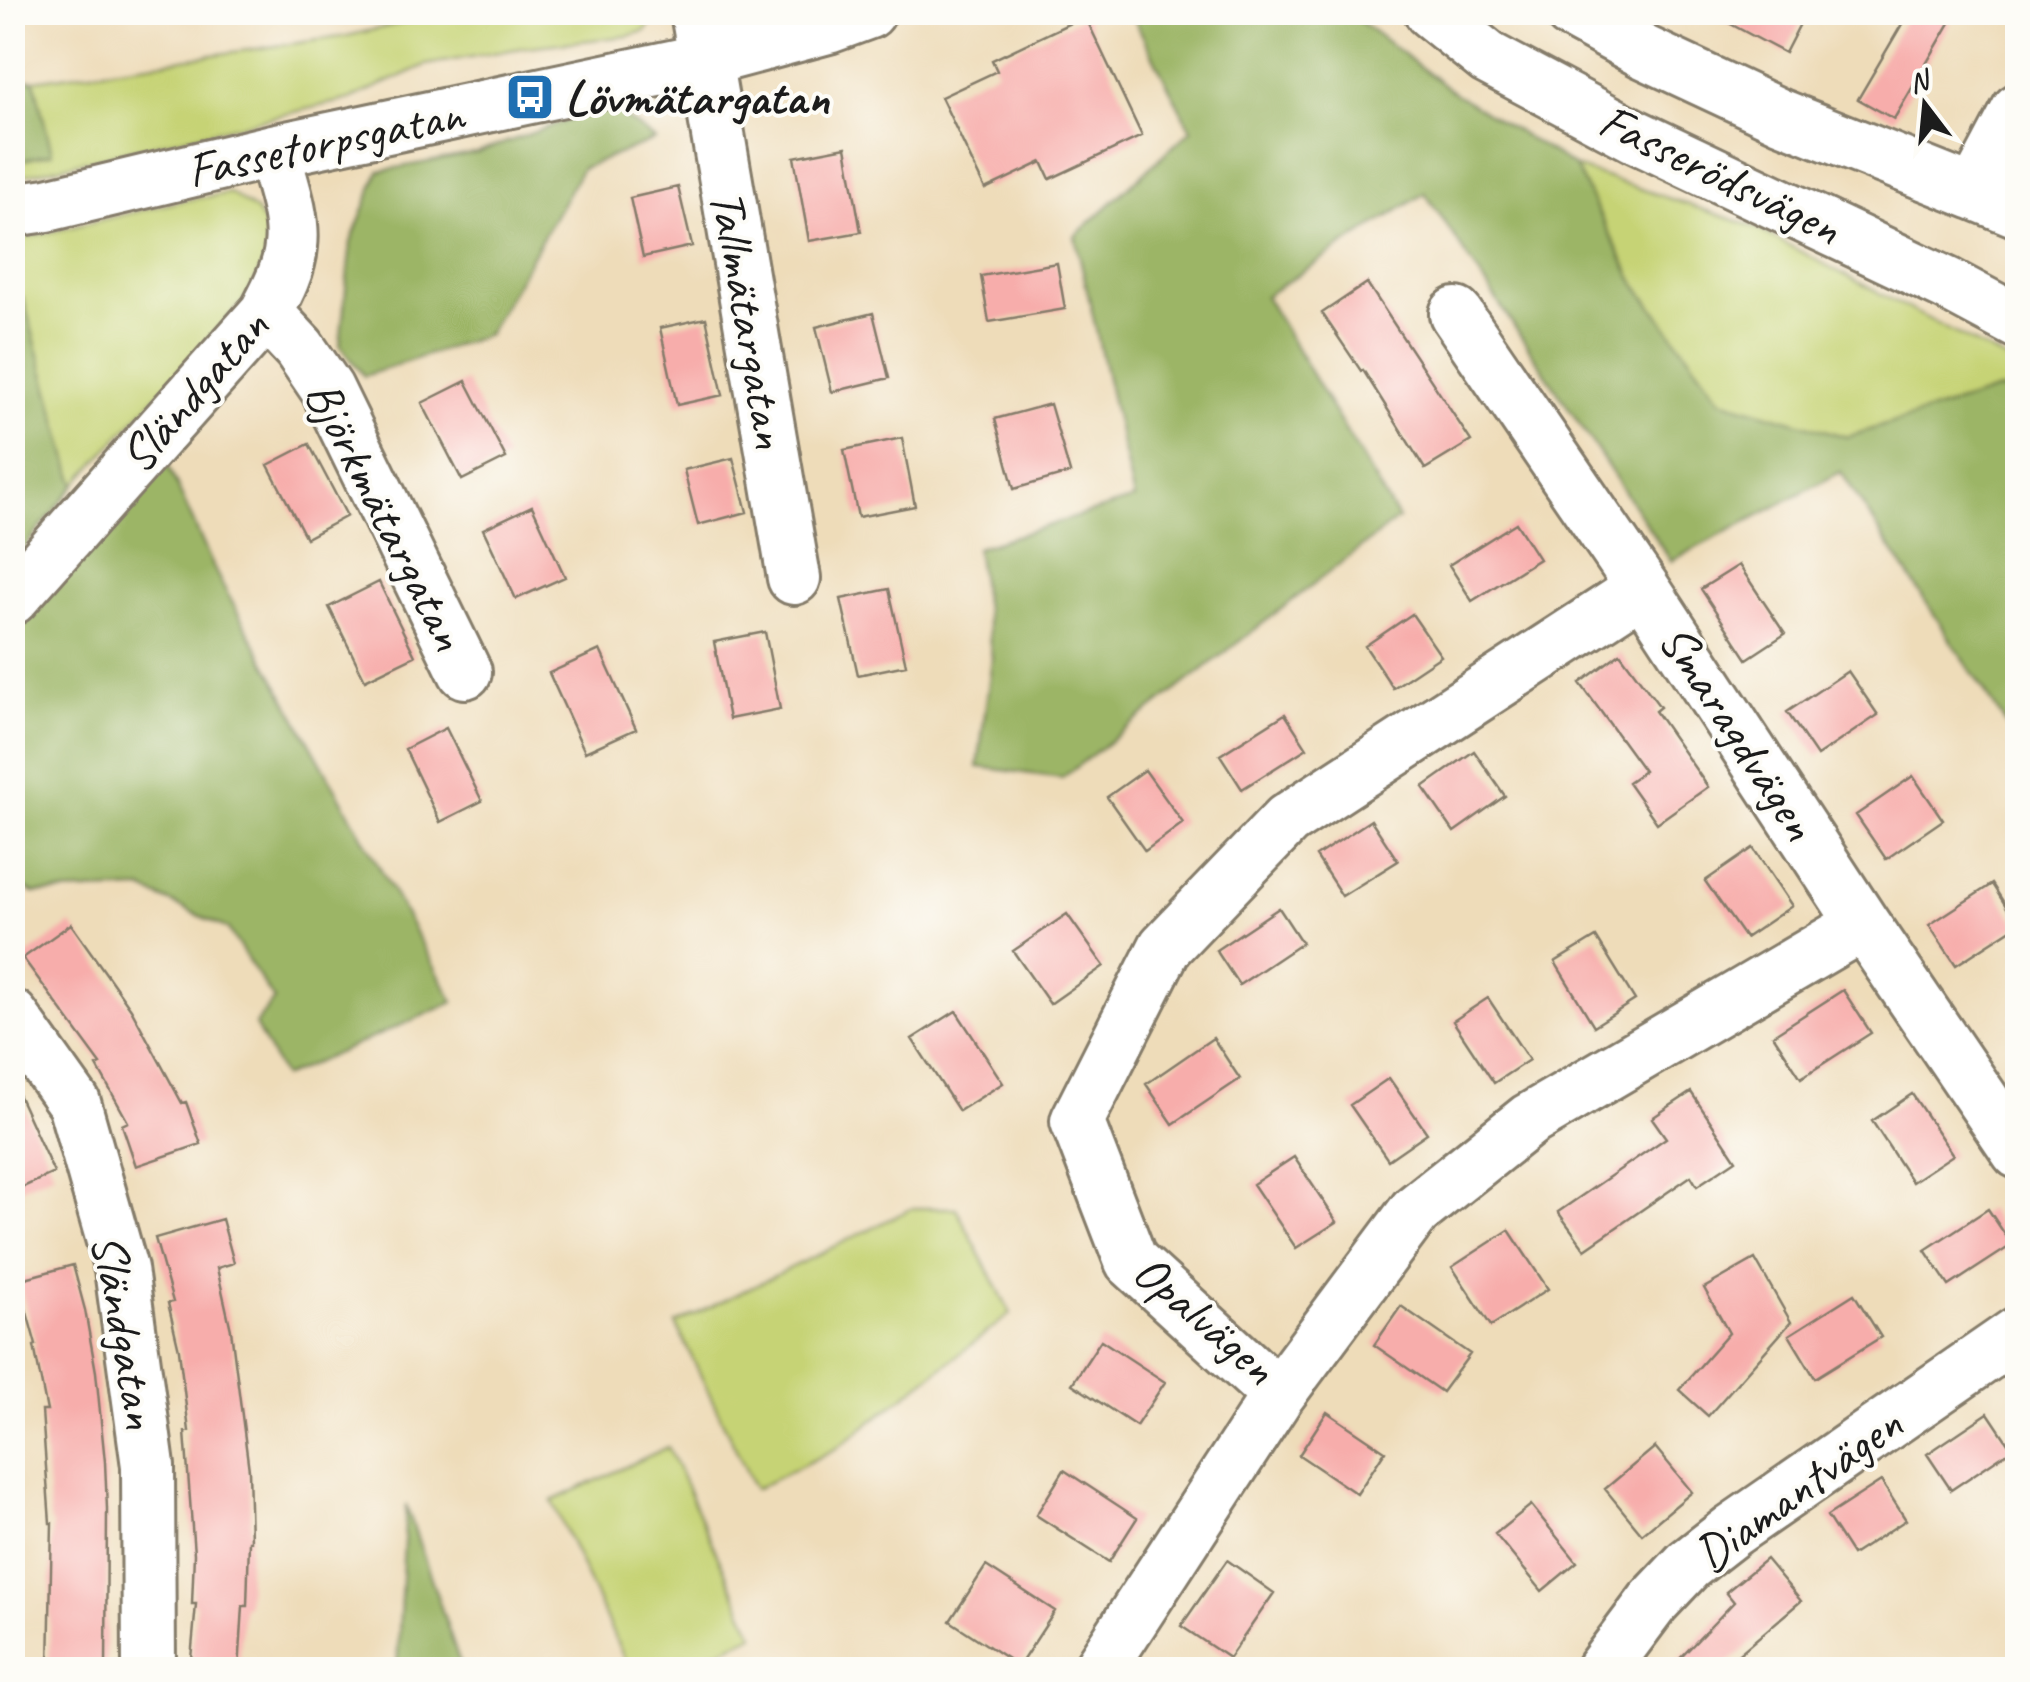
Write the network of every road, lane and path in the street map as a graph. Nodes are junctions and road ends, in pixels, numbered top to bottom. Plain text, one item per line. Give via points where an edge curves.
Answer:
1 (869, 12) edge
2 (1430, 12) edge
3 (1571, 12) edge
4 (701, 36) edge
5 (2018, 110) edge
6 (272, 151) junction
7 (1996, 202) edge
8 (12, 210) edge
9 (266, 313) junction
10 (1456, 314) dead end
11 (2018, 322) edge
12 (794, 578) dead end
13 (1643, 588) junction
14 (12, 598) edge
15 (466, 672) dead end
16 (1863, 924) junction
17 (12, 1016) edge
18 (2018, 1152) edge
19 (2018, 1333) edge
20 (1278, 1395) junction
21 (149, 1670) edge
22 (1099, 1670) edge
23 (1602, 1670) edge

1 - 4 street, Fassetorpsgatan via 828,27
2 - 11 street, Fasserödsvägen via 1504,67
3 - 7 street via 1782,116
4 - 6 street, Fassetorpsgatan
4 - 12 street, Tallmätargatan
5 - 7 street
6 - 8 street, Fassetorpsgatan
6 - 9 street, Sländgatan via 292,245
9 - 14 street, Sländgatan
9 - 15 street, Björkmätargatan via 327,389
10 - 13 street, Smaragdvägen
13 - 16 street, Smaragdvägen
13 - 20 street, Opalvägen via 1287,820 1165,947 1077,1121 1131,1261
16 - 18 street, Smaragdvägen
16 - 20 street, Opalvägen via 1529,1120 1415,1210
17 - 21 street, Sländgatan via 74,1103 121,1269 148,1466
19 - 23 street, Diamantvägen via 1688,1565
20 - 22 street

